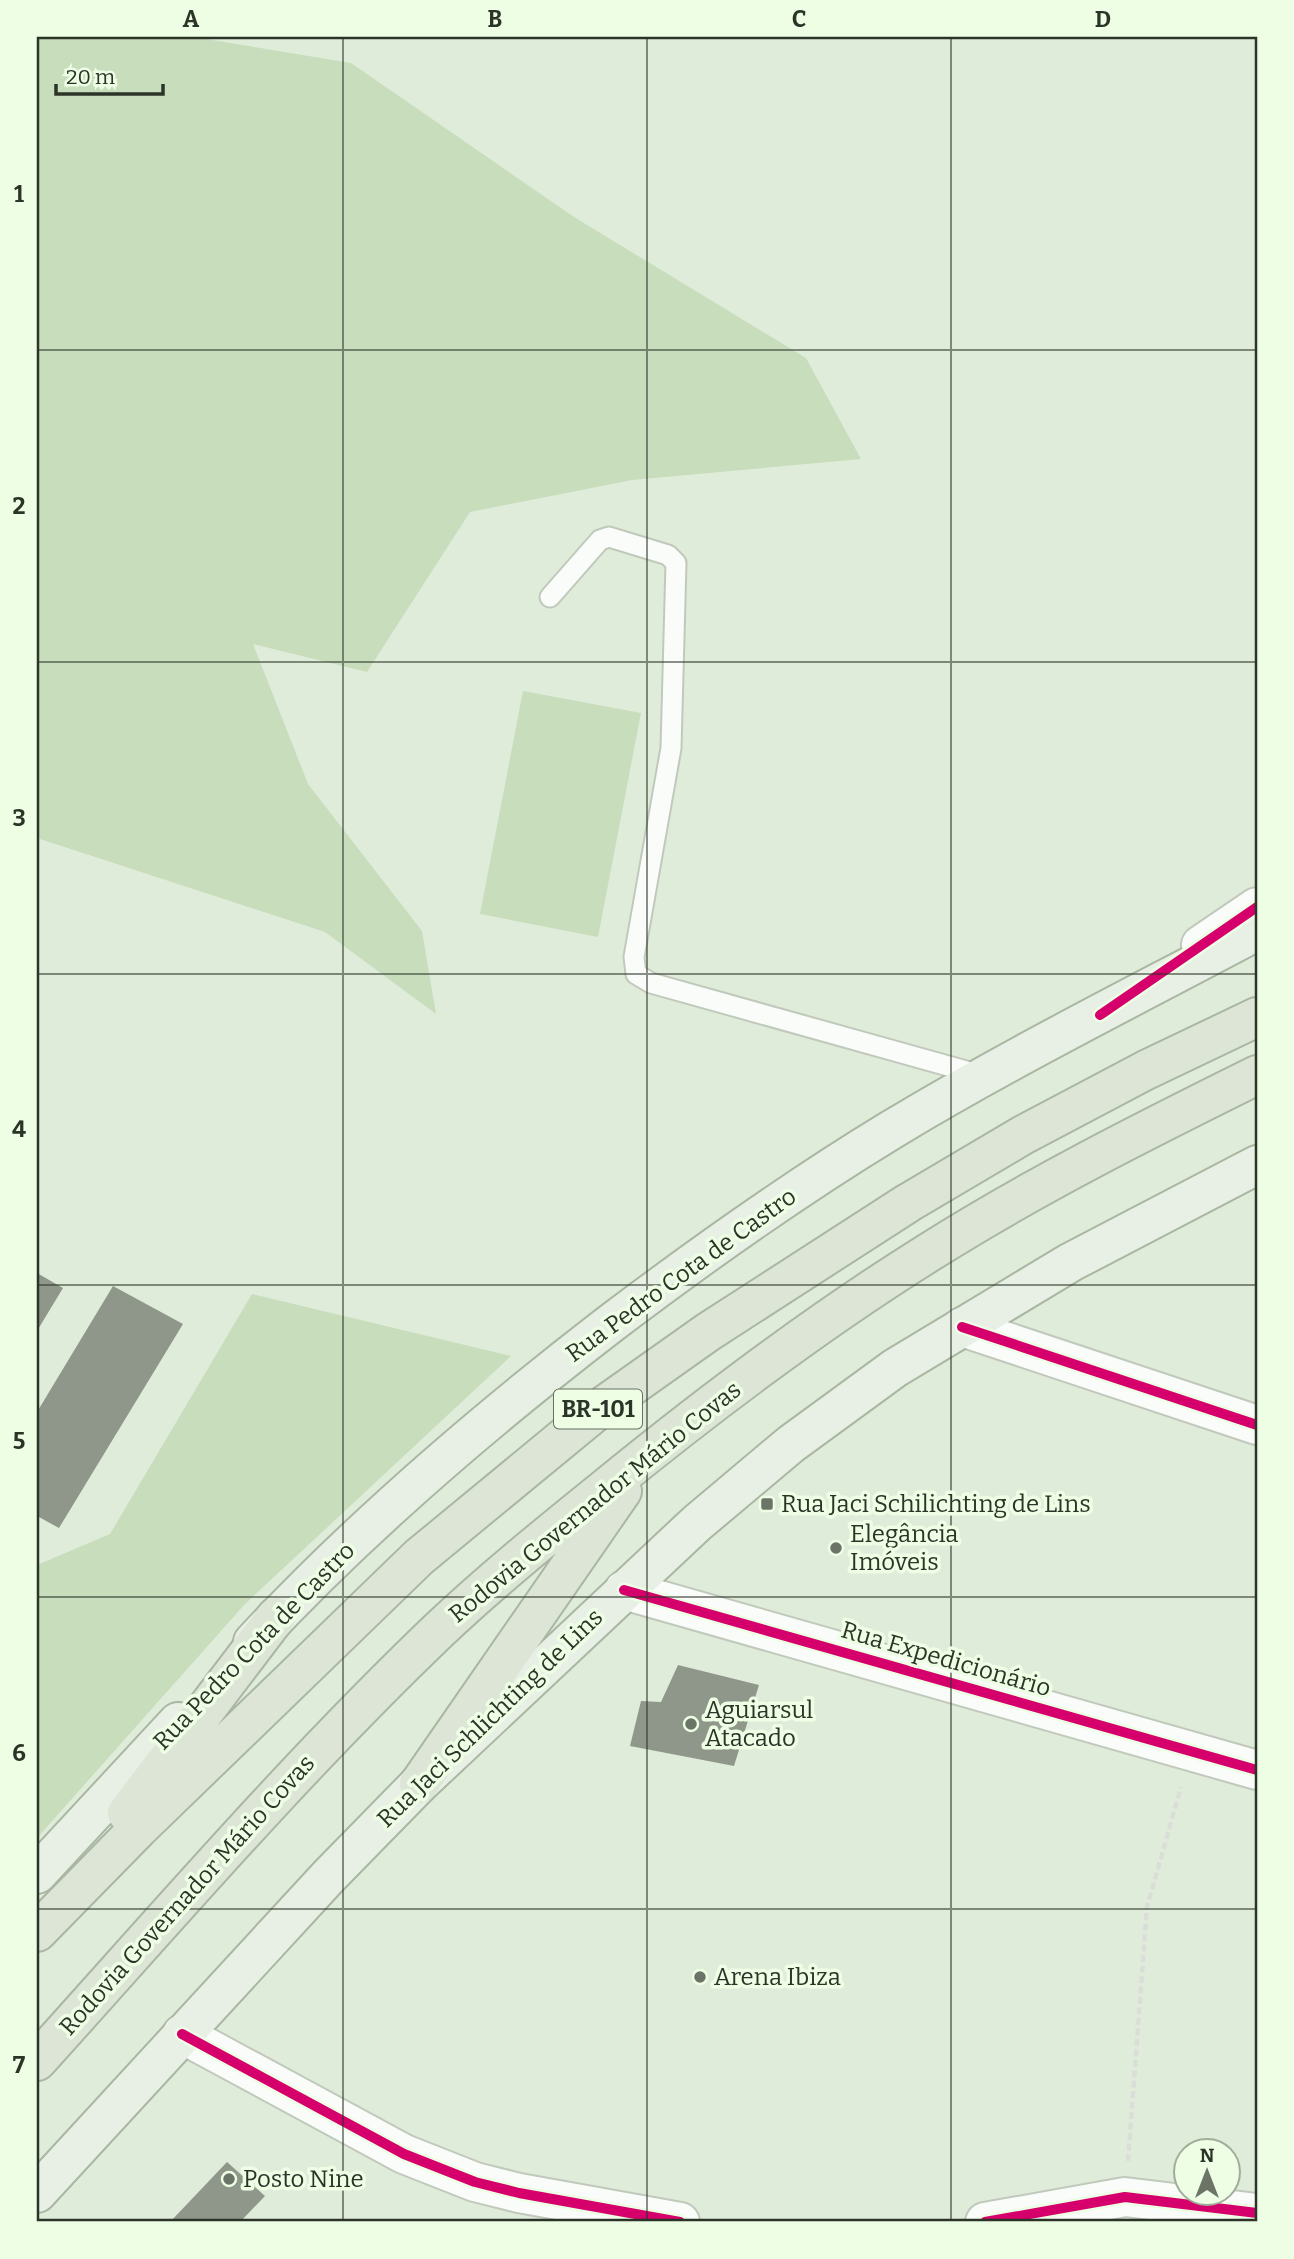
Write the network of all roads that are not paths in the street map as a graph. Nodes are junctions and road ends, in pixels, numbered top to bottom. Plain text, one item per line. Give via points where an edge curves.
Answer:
1 (550, 597) dead end
2 (1257, 907) edge
3 (1257, 931) edge
4 (1100, 1015) junction
5 (1257, 1017) edge
6 (1257, 1075) edge
7 (984, 1076) junction
8 (1257, 1165) edge
9 (962, 1327) junction
10 (1257, 1425) edge
11 (647, 1455) junction
12 (624, 1590) junction
13 (276, 1617) junction
14 (1257, 1770) edge
15 (419, 1784) junction
16 (37, 1874) edge
17 (37, 1923) edge
18 (37, 1932) edge
19 (182, 2034) junction
20 (37, 2062) edge
21 (37, 2193) edge
22 (1257, 2213) edge
23 (680, 2222) edge
24 (985, 2222) edge

1 - 7 lane via 600,540 609,537 668,555 676,563 671,748 634,957 636,974 651,983
2 - 4 street
3 - 4 main road, Rua Pedro Cota de Castro
4 - 7 main road, Rua Pedro Cota de Castro
5 - 18 highway, BR-101 via 1035,1128 908,1203 708,1332 595,1412 419,1557
6 - 11 highway, Rodovia Governador Mário Covas / BR-101 via 1054,1179 930,1252 827,1319
7 - 13 main road, Rua Pedro Cota de Castro via 788,1196 666,1282 493,1418
8 - 9 main road, Rua Jaci Schlichting de Lins via 1071,1262
9 - 10 street
9 - 12 main road, Rua Jaci Schlichting de Lins via 895,1368 791,1444
11 - 15 highway
11 - 20 highway, Rodovia Governador Mário Covas / BR-101 via 440,1629 364,1704
12 - 14 street, Rua Expedicionário
12 - 15 main road, Rua Jaci Schlichting de Lins
13 - 16 main road, Rua Pedro Cota de Castro
13 - 17 highway via 82,1872
15 - 19 main road, Rua Jaci Schlichting de Lins
19 - 21 main road, Rua Jaci Schlichting de Lins
19 - 23 street via 404,2154 475,2182
22 - 24 street via 1125,2197

